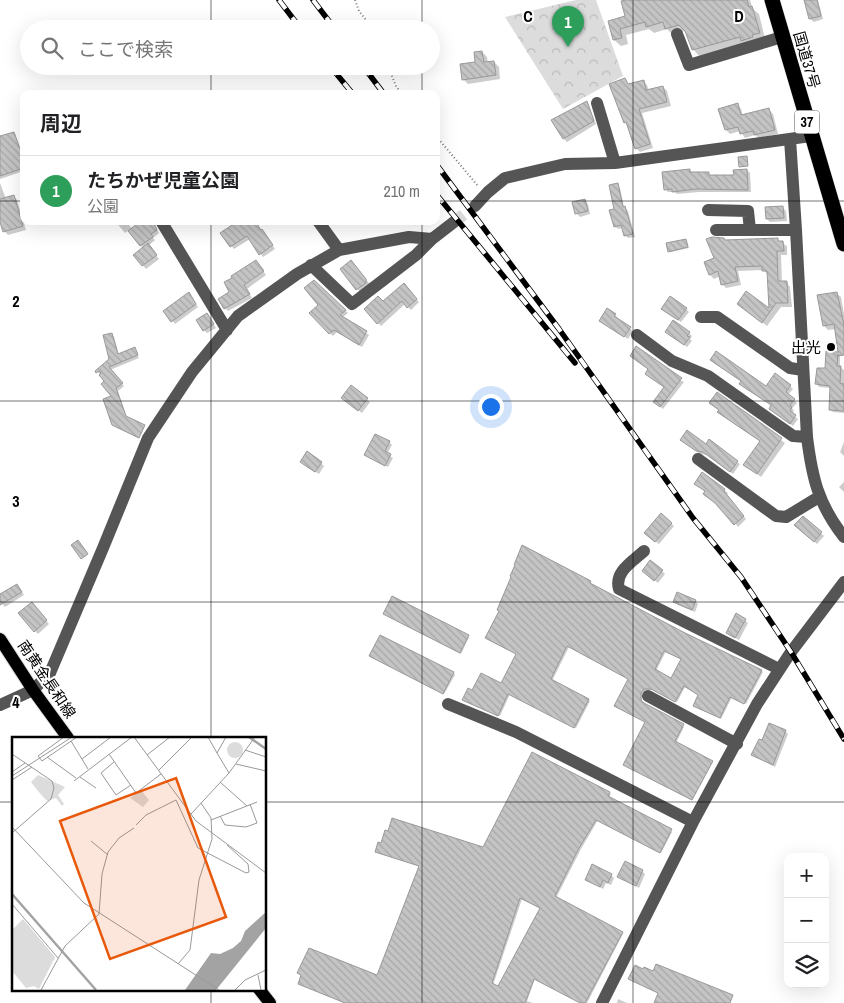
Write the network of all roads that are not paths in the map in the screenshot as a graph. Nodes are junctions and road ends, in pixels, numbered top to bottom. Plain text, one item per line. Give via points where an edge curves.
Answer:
1 (772, 0) edge
2 (677, 34) dead end
3 (782, 37) junction
4 (597, 103) dead end
5 (811, 136) junction
6 (790, 139) junction
7 (615, 163) junction
8 (475, 206) tunnel mouth
9 (708, 210) dead end
10 (454, 222) tunnel mouth
11 (163, 225) edge
12 (321, 225) edge
13 (716, 230) dead end
14 (750, 230) junction
15 (796, 230) junction
16 (432, 238) junction
17 (844, 244) edge
18 (339, 250) junction
19 (311, 265) junction
20 (701, 317) dead end
21 (226, 330) junction
22 (637, 335) dead end
23 (803, 370) junction
24 (807, 437) junction
25 (698, 459) dead end
26 (819, 497) junction
27 (844, 537) edge
28 (644, 551) dead end
29 (844, 582) edge
30 (0, 639) edge
31 (779, 669) junction
32 (33, 690) junction
33 (648, 696) dead end
34 (448, 704) dead end
35 (0, 705) edge
36 (67, 737) edge
37 (737, 744) junction
38 (693, 822) junction
39 (260, 990) edge
40 (270, 1003) edge
41 (602, 1003) edge

1 - 3 highway, 国道37号 / 37
2 - 3 street via 688,65
3 - 5 highway, 国道37号 / 37
4 - 7 street
5 - 6 street
5 - 17 highway, 国道37号 / 37
6 - 7 street
6 - 15 street
7 - 8 street via 566,164 505,178
9 - 14 street via 748,211
10 - 16 street
11 - 21 street
12 - 18 street
13 - 14 street
14 - 15 street
15 - 23 street
16 - 18 street via 410,237
16 - 19 street via 416,255 352,304
18 - 19 street
19 - 21 street via 238,316
20 - 23 street via 717,317 790,368
21 - 32 street via 192,372 148,438 50,673
22 - 24 street via 672,361 708,376 793,436
23 - 24 street
24 - 26 street
25 - 26 street via 776,516 786,517
26 - 27 street
28 - 31 street via 620,573 617,581 620,588
29 - 31 street
30 - 32 main road, 南黄金長和線
31 - 37 street
32 - 35 street
32 - 36 main road, 南黄金長和線
33 - 37 street
34 - 38 street via 516,732
37 - 38 street
38 - 41 street
39 - 40 main road

